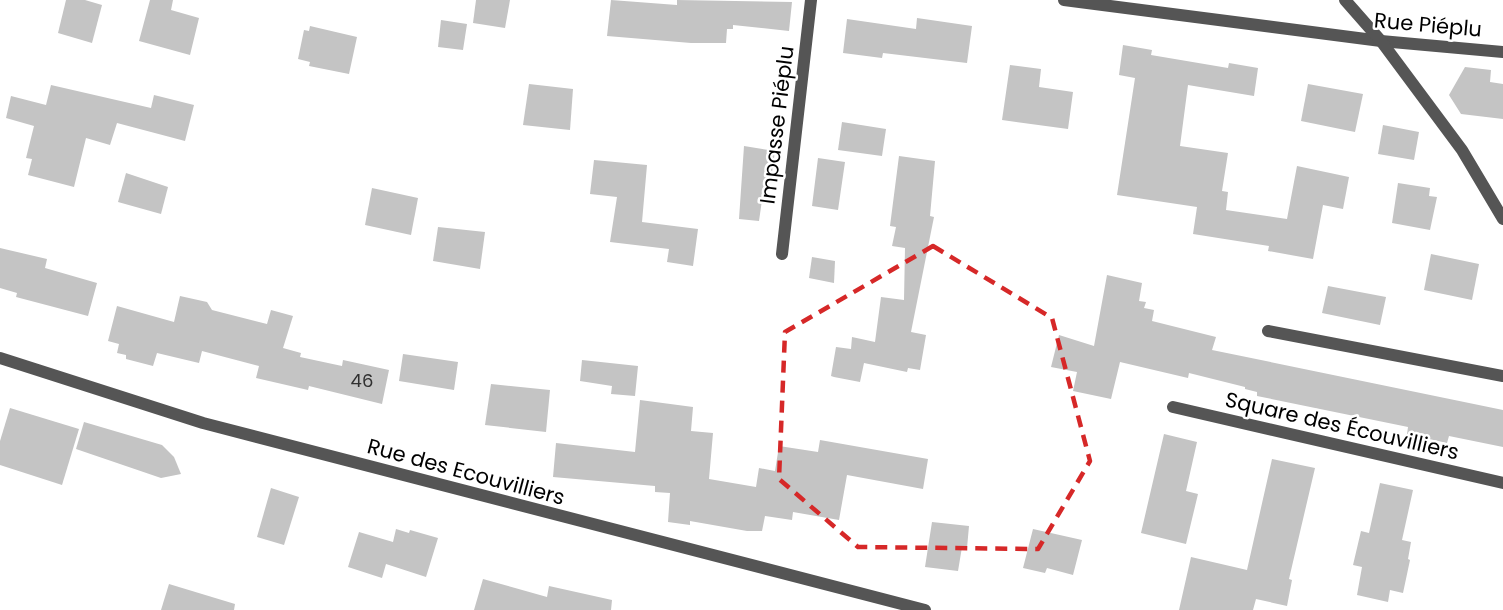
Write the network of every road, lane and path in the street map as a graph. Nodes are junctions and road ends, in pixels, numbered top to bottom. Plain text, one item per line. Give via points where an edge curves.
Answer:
1 (811, 0) edge
2 (1064, 0) edge
3 (1345, 0) edge
4 (1381, 41) junction
5 (1503, 52) edge
6 (1503, 219) edge
7 (782, 254) dead end
8 (1268, 331) dead end
9 (0, 358) edge
10 (1503, 376) edge
11 (1173, 407) dead end
12 (1503, 483) edge
13 (925, 610) edge

1 - 7 street, Impasse Piéplu
2 - 4 street, Rue Piéplu
3 - 4 street
4 - 5 street, Rue Piéplu
4 - 6 street via 1462,150
8 - 10 street
9 - 13 street, Rue des Ecouvilliers via 203,423
11 - 12 street, Square des Écouvilliers

